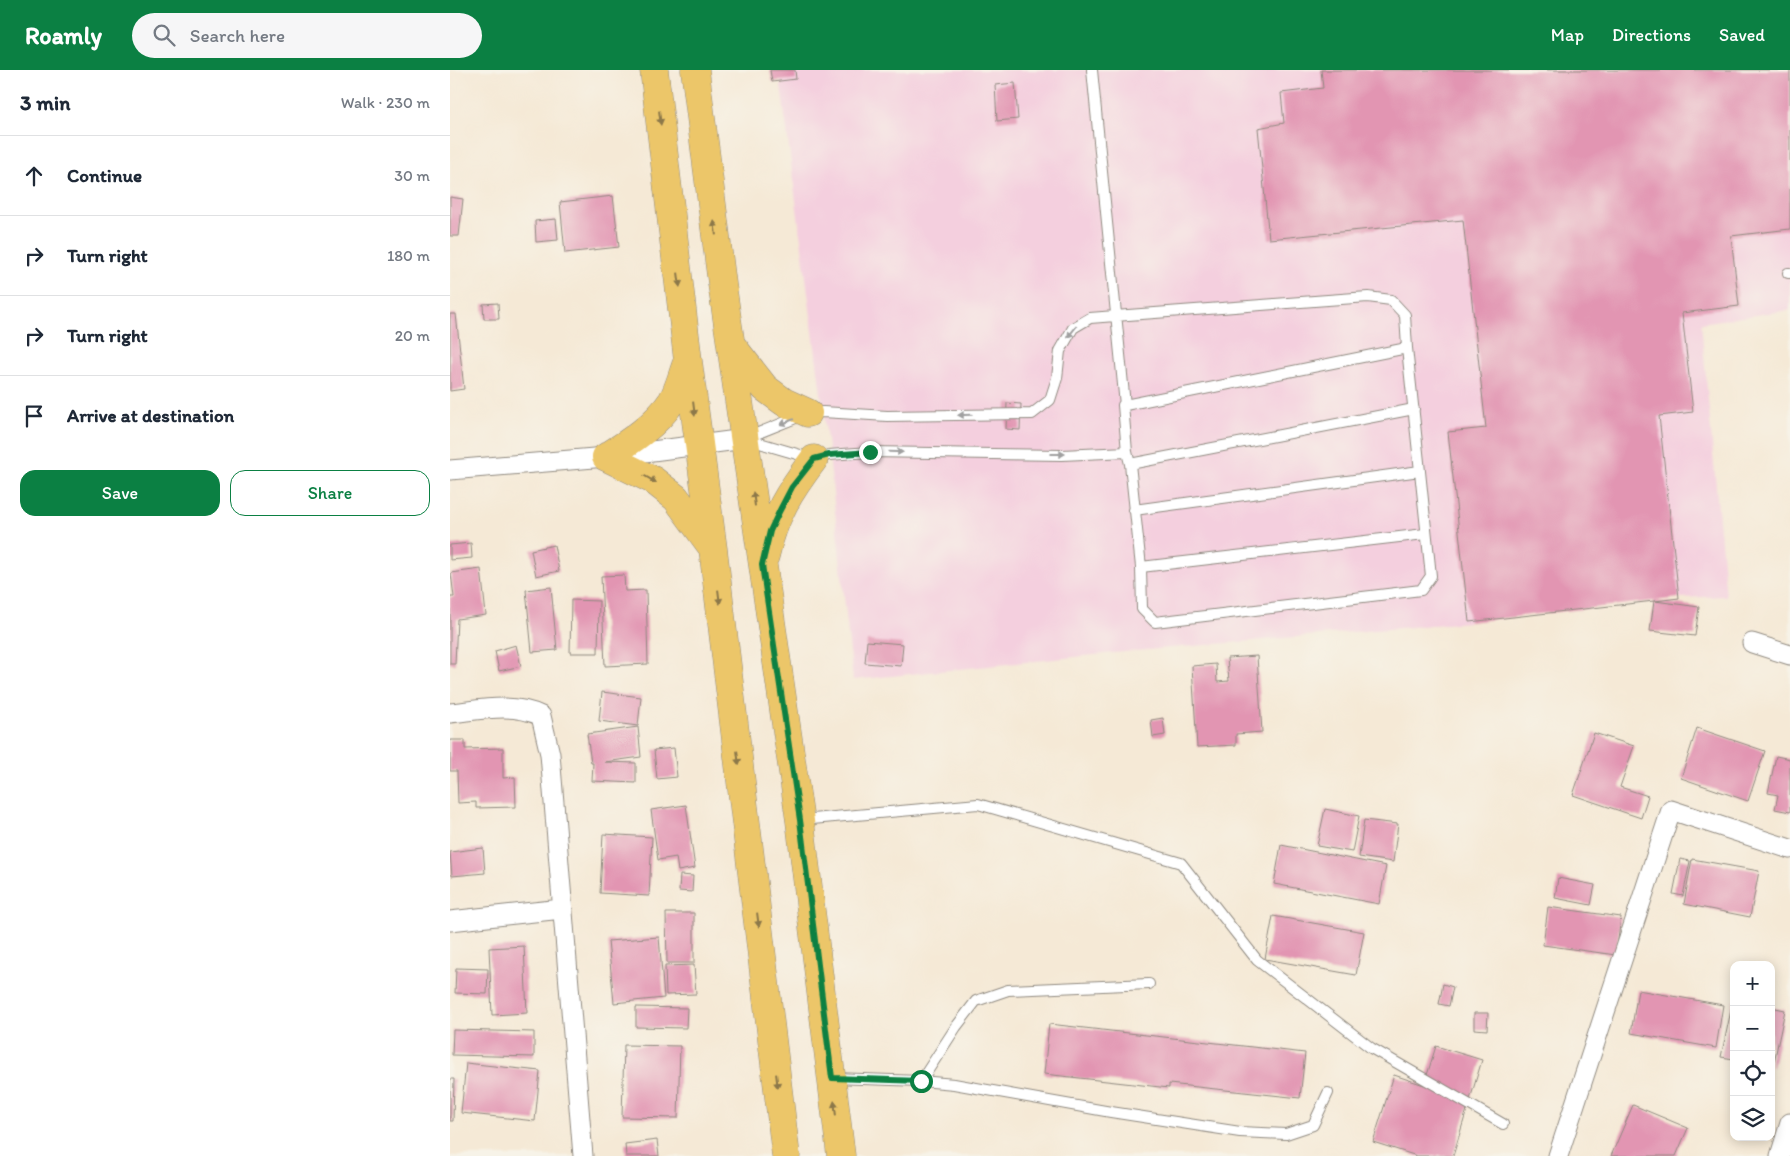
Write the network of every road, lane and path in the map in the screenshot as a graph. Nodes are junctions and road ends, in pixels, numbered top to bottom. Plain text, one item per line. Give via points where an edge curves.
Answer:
1 (654, 70) edge
2 (695, 70) edge
3 (1092, 70) edge
4 (1115, 316) junction
5 (732, 346) junction
6 (1406, 348) junction
7 (688, 361) junction
8 (1125, 405) junction
9 (1414, 409) junction
10 (808, 413) junction
11 (745, 439) junction
12 (698, 445) junction
13 (1127, 452) junction
14 (606, 457) junction
15 (814, 459) junction
16 (1130, 464) junction
17 (450, 470) edge
18 (1420, 471) junction
19 (1134, 510) junction
20 (1426, 534) junction
21 (713, 548) junction
22 (762, 565) junction
23 (1141, 567) junction
24 (1752, 643) dead end
25 (1790, 655) edge
26 (450, 714) edge
27 (800, 820) junction
28 (1790, 849) edge
29 (562, 909) junction
30 (450, 921) edge
31 (1148, 984) dead end
32 (832, 1078) junction
33 (921, 1081) junction
34 (1328, 1092) dead end
35 (1790, 1123) edge
36 (1503, 1124) dead end
37 (583, 1156) edge
38 (786, 1156) edge
39 (841, 1156) edge
40 (1558, 1156) edge
41 (1780, 1156) edge

1 -> 7 main road
5 -> 2 main road
3 - 4 lane
4 - 6 lane via 1368,297 1391,300 1405,315
4 - 8 lane
4 -> 10 lane via 1090,318 1073,328 1060,351 1050,400 1032,414 887,416
5 - 10 main road via 765,388 784,402
5 - 11 main road
6 - 8 lane
6 - 9 lane
7 -> 12 main road
7 - 14 main road via 672,401 631,442
8 - 13 lane
9 - 16 lane
9 - 18 lane
10 -> 11 lane
11 - 12 street
11 - 15 lane
22 -> 11 main road
12 - 14 street
12 - 21 main road
15 -> 13 lane via 870,452
13 - 16 lane
14 - 17 street
14 -> 21 main road via 652,480 676,498
15 - 22 main road via 792,487 780,510 770,531
16 - 19 lane
18 - 19 lane
18 - 20 lane
19 - 23 lane
20 - 23 lane
20 - 23 lane via 1431,576 1421,590 1175,620 1155,622 1142,609
21 -> 38 main road
22 - 27 main road
24 - 25 street
26 - 29 street via 498,708 528,709 541,716 550,754
27 - 32 main road
27 - 36 lane via 978,804 1181,864 1257,960 1371,1048
28 - 40 street via 1671,810
29 - 30 street
29 - 37 street
31 - 33 lane via 1008,990 976,1001
32 - 33 lane
39 -> 32 main road
33 - 34 lane via 1240,1132 1286,1134 1313,1125
35 - 41 street

